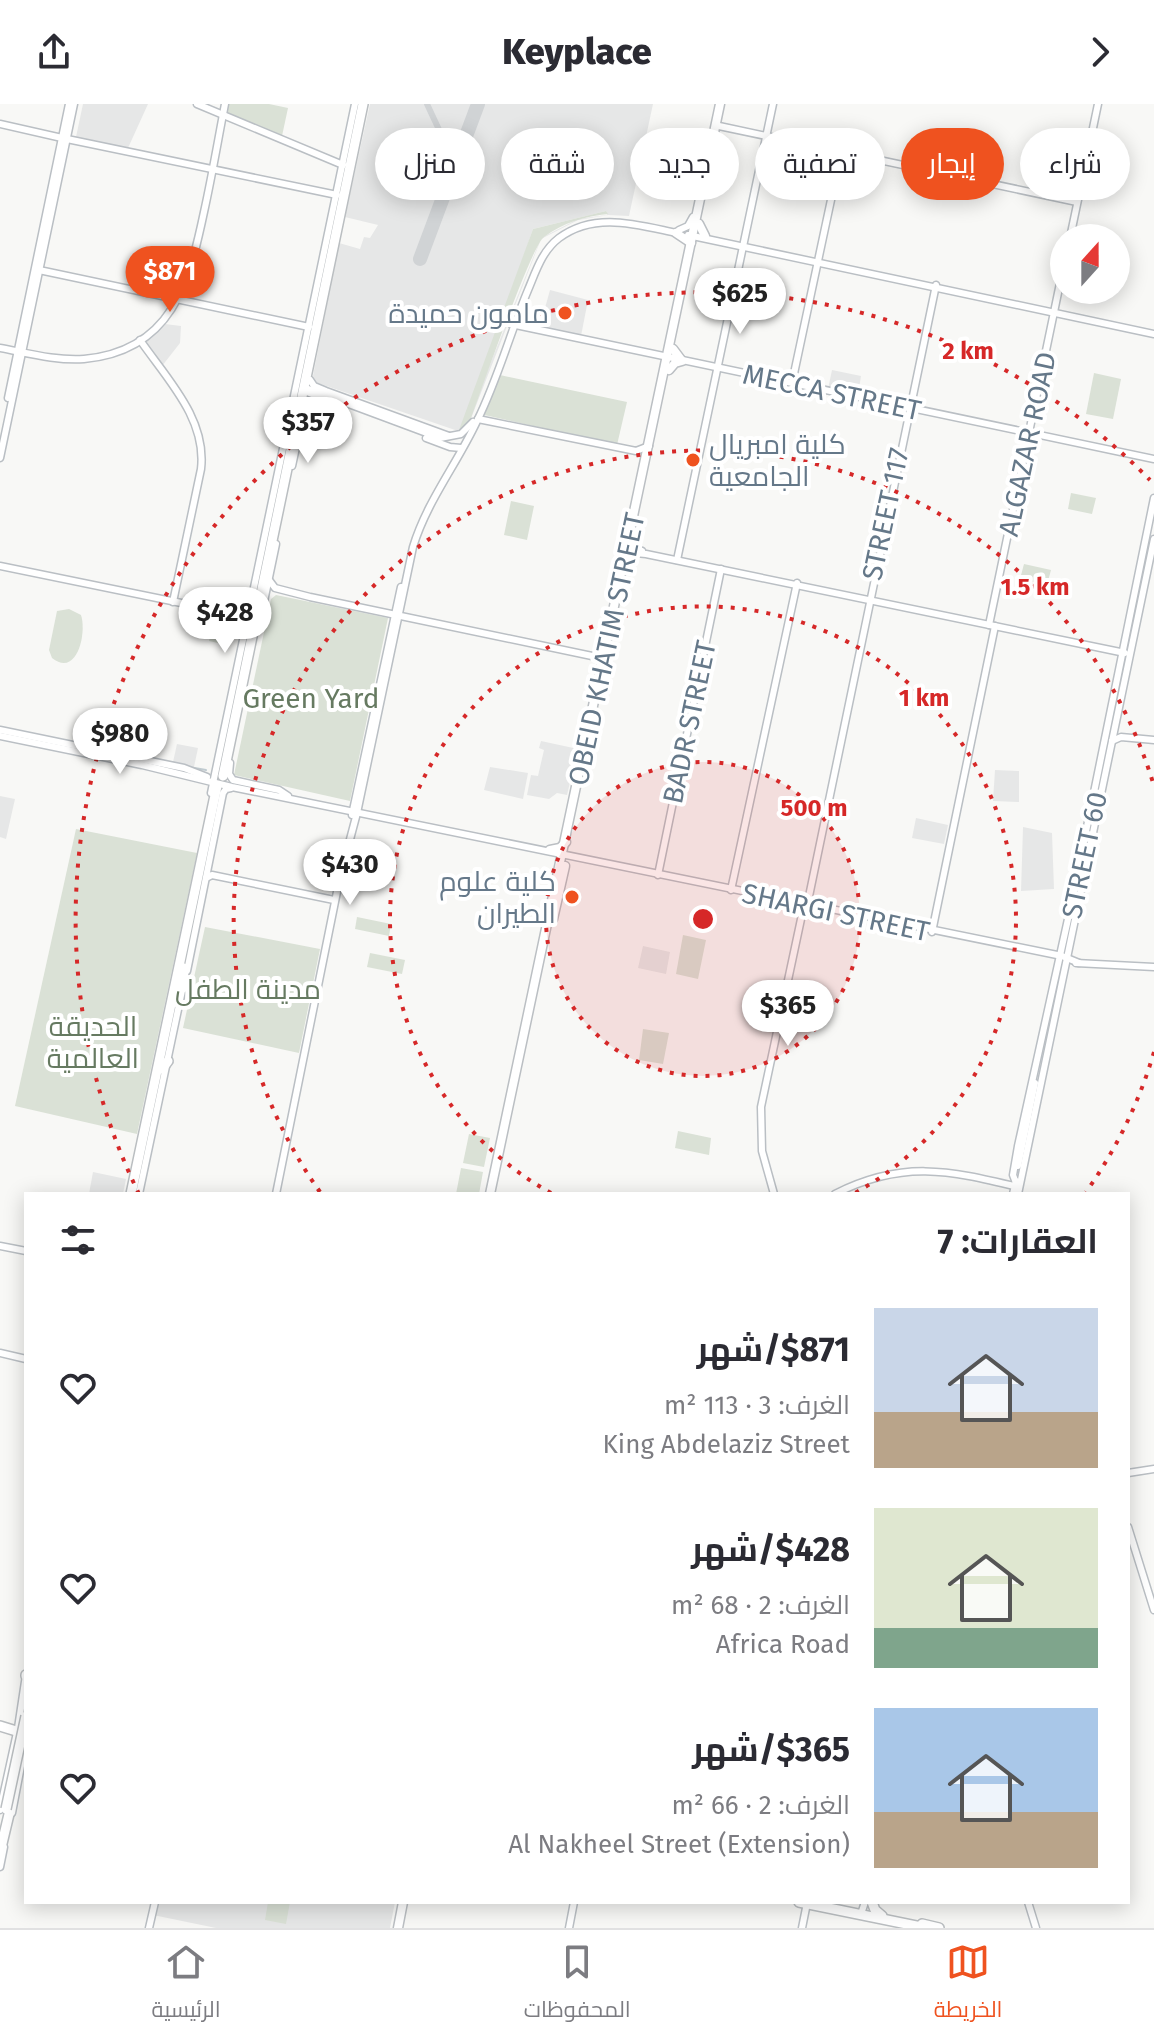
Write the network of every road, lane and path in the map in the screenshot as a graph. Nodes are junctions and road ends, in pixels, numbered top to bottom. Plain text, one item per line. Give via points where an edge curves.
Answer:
1 (72, 104) edge
2 (197, 104) edge
3 (225, 104) edge
4 (361, 104) edge
5 (720, 104) edge
6 (773, 104) edge
7 (1098, 104) edge
8 (223, 115) junction
9 (0, 124) edge
10 (719, 126) junction
11 (714, 128) edge
12 (767, 128) edge
13 (351, 133) junction
14 (755, 135) edge
15 (64, 138) junction
16 (885, 162) edge
17 (343, 165) junction
18 (213, 169) junction
19 (755, 187) edge
20 (337, 195) junction
21 (697, 200) edge
22 (701, 200) edge
23 (831, 200) edge
24 (1077, 202) junction
25 (1073, 224) edge
26 (678, 232) junction
27 (697, 236) junction
28 (743, 246) junction
29 (818, 262) junction
30 (39, 270) junction
31 (322, 290) junction
32 (933, 290) junction
33 (178, 300) junction
34 (1056, 304) edge
35 (1054, 312) junction
36 (514, 322) junction
37 (309, 327) junction
38 (526, 328) junction
39 (1154, 333) edge
40 (510, 335) junction
41 (140, 340) junction
42 (0, 348) edge
43 (673, 349) junction
44 (20, 351) junction
45 (682, 361) junction
46 (666, 362) junction
47 (718, 368) junction
48 (792, 383) junction
49 (304, 388) junction
50 (320, 398) junction
51 (304, 403) junction
52 (910, 407) junction
53 (475, 422) junction
54 (1025, 432) junction
55 (0, 436) edge
56 (445, 445) junction
57 (649, 446) junction
58 (290, 448) junction
59 (460, 448) junction
60 (636, 451) junction
61 (0, 458) edge
62 (1154, 459) edge
63 (451, 460) junction
64 (645, 462) junction
65 (280, 495) junction
66 (1154, 498) edge
67 (638, 505) junction
68 (1153, 516) edge
69 (421, 519) junction
70 (276, 536) junction
71 (1154, 539) edge
72 (632, 543) junction
73 (629, 559) junction
74 (677, 559) junction
75 (1147, 560) junction
76 (0, 566) edge
77 (722, 568) junction
78 (269, 580) junction
79 (797, 584) junction
80 (297, 594) junction
81 (265, 599) junction
82 (869, 600) junction
83 (173, 602) junction
84 (1133, 608) junction
85 (251, 611) junction
86 (235, 614) junction
87 (394, 614) junction
88 (247, 621) junction
89 (991, 624) junction
90 (256, 629) junction
91 (607, 649) junction
92 (1126, 652) junction
93 (592, 656) junction
94 (602, 667) junction
95 (239, 694) junction
96 (1114, 730) junction
97 (0, 733) edge
98 (1121, 737) junction
99 (1154, 740) edge
100 (1112, 741) junction
101 (216, 763) junction
102 (213, 779) junction
103 (232, 787) junction
104 (288, 796) junction
105 (355, 811) junction
106 (566, 841) junction
107 (551, 852) junction
108 (567, 858) junction
109 (208, 867) junction
110 (658, 875) junction
111 (206, 878) junction
112 (731, 890) junction
113 (334, 898) junction
114 (806, 906) junction
115 (932, 932) junction
116 (1058, 957) junction
117 (1079, 963) junction
118 (1154, 967) edge
119 (184, 968) junction
120 (1063, 973) junction
121 (183, 988) junction
122 (161, 1041) junction
123 (165, 1065) junction
124 (150, 1114) junction
125 (1023, 1134) junction
126 (135, 1166) junction
127 (1013, 1175) junction
128 (979, 1178) junction
129 (989, 1179) junction
130 (1016, 1189) edge
131 (135, 1192) edge
132 (135, 1192) edge
133 (135, 1192) edge
134 (274, 1192) edge
135 (274, 1192) edge
136 (493, 1192) edge
137 (773, 1192) edge
138 (840, 1192) edge
139 (0, 1246) edge
140 (24, 1251) edge
141 (0, 1353) edge
142 (24, 1359) edge
143 (1154, 1469) edge
144 (1130, 1473) edge
145 (1130, 1533) edge
146 (1154, 1610) edge
147 (24, 1686) edge
148 (16, 1731) edge
149 (5, 1809) edge
150 (0, 1838) edge
151 (0, 1852) edge
152 (0, 1867) edge
153 (154, 1904) edge
154 (405, 1904) edge
155 (574, 1904) edge
156 (806, 1904) edge
157 (816, 1904) edge
158 (818, 1904) edge
159 (1029, 1904) edge
160 (865, 1908) edge
161 (850, 1911) junction
162 (148, 1928) edge
163 (400, 1928) edge
164 (569, 1928) edge
165 (802, 1928) edge
166 (926, 1928) edge
167 (939, 1928) edge
168 (1036, 1928) edge

1 - 15 street
2 - 8 street
3 - 8 street
4 - 13 highway
4 - 31 highway
5 - 10 main road, OBEID KHATIM STREET
5 - 11 main road, OBEID KHATIM STREET
6 - 12 street
7 - 24 street
8 - 17 street
8 - 18 street
9 - 15 street
10 - 14 street
10 - 27 main road, OBEID KHATIM STREET
13 - 17 street
13 - 31 highway
15 - 18 street
15 - 30 street
15 - 44 street
16 - 24 street
17 - 20 street
18 - 20 street
18 - 33 street via 196,249
19 - 28 street
20 - 31 street
21 - 26 street, OBEID KHATIM STREET via 691,222
22 - 27 main road, OBEID KHATIM STREET
23 - 29 street
24 - 25 street
26 - 27 main road
26 - 36 street via 594,219 572,226 538,256
27 - 28 street
27 - 43 main road, OBEID KHATIM STREET
27 - 46 main road, OBEID KHATIM STREET
28 - 29 street
28 - 47 street
29 - 32 street
29 - 48 street
30 - 33 street
30 - 44 street
31 - 37 street
31 - 49 highway
32 - 35 street
32 - 52 street, STREET 117
33 - 37 street
33 - 41 street
34 - 35 street, ALGAZAR ROAD
35 - 39 street
35 - 54 street, ALGAZAR ROAD
36 - 38 street
36 - 40 street
36 - 53 street
37 - 58 street
38 - 40 street
38 - 46 street
40 - 53 street
41 - 44 street via 86,359
41 - 83 street via 195,422 202,447
42 - 44 street
43 - 45 main road
43 - 46 main road, OBEID KHATIM STREET
44 - 55 street
44 - 61 street
45 - 46 main road
45 - 47 street, MECCA STREET
46 - 57 main road, OBEID KHATIM STREET
46 - 67 main road, OBEID KHATIM STREET
47 - 48 street, MECCA STREET
47 - 74 street
48 - 52 street, MECCA STREET
49 - 50 street
49 - 51 street
49 - 53 street via 440,438 461,434
49 - 58 highway
50 - 51 street
50 - 56 street
51 - 58 street
52 - 54 street, MECCA STREET
52 - 82 street, STREET 117
53 - 59 street
53 - 60 street
54 - 62 street, MECCA STREET
54 - 89 street, ALGAZAR ROAD
56 - 59 street
56 - 63 street
57 - 60 street
57 - 64 main road, OBEID KHATIM STREET
58 - 65 highway
58 - 70 street
58 - 85 street
59 - 63 street
59 - 69 street
60 - 64 street
63 - 69 street
64 - 67 main road, OBEID KHATIM STREET
65 - 70 highway
65 - 95 highway
66 - 68 street
67 - 72 main road, OBEID KHATIM STREET
67 - 91 main road, OBEID KHATIM STREET
68 - 75 street, STREET 60
68 - 84 street
69 - 87 street
70 - 78 street
70 - 90 highway
71 - 75 street, STREET 60
72 - 73 main road, OBEID KHATIM STREET
72 - 74 street
73 - 74 street via 635,553
73 - 108 main road, OBEID KHATIM STREET
74 - 77 street
75 - 84 street, STREET 60
75 - 92 street, STREET 60
76 - 83 street
77 - 79 street
77 - 110 street, BADR STREET
78 - 80 street via 275,588
78 - 81 street
79 - 82 street
79 - 112 street
80 - 81 street via 272,591
80 - 87 street
81 - 90 street
82 - 89 street
82 - 114 street, STREET 117
83 - 86 street
84 - 92 street, STREET 60
85 - 86 street
85 - 88 street
86 - 88 street
87 - 93 street
87 - 105 street
87 - 105 street
88 - 101 street
89 - 92 street
89 - 115 street, ALGAZAR ROAD
90 - 95 highway
90 - 102 street
91 - 93 street
91 - 94 main road, OBEID KHATIM STREET
92 - 96 street, STREET 60
92 - 116 street, STREET 60
93 - 94 street
94 - 106 main road, OBEID KHATIM STREET
95 - 102 highway
96 - 98 street
96 - 100 street, STREET 60
97 - 102 street
97 - 102 street via 166,764
98 - 99 street
98 - 100 street
100 - 116 street, STREET 60
101 - 102 street
101 - 102 street
102 - 103 street
102 - 104 street
102 - 104 street
102 - 119 highway
102 - 122 highway
103 - 105 street
103 - 109 street via 223,793
104 - 105 street
105 - 107 street
105 - 113 street
105 - 134 street
106 - 107 main road
106 - 108 main road, OBEID KHATIM STREET
107 - 108 main road
108 - 110 street, SHARGI STREET
108 - 136 main road, OBEID KHATIM STREET
109 - 111 street
109 - 113 street
110 - 112 street, SHARGI STREET
111 - 113 street
111 - 121 street
112 - 114 street, SHARGI STREET
113 - 135 street
114 - 115 street, SHARGI STREET
114 - 137 street, STREET 117 via 761,1107 762,1151
115 - 116 street, SHARGI STREET
116 - 117 street, SHARGI STREET
116 - 120 street, STREET 60
116 - 125 street
117 - 118 street, SHARGI STREET
117 - 120 street
119 - 121 highway
119 - 123 highway
120 - 130 street, STREET 60
121 - 123 street
122 - 124 highway
122 - 126 street
123 - 124 highway
123 - 131 street
124 - 126 highway
124 - 132 highway
125 - 127 street
125 - 130 street
126 - 133 highway
127 - 129 street via 1006,1181
127 - 130 street
128 - 129 street
128 - 130 street
128 - 138 street via 936,1170 902,1171
129 - 130 street
139 - 140 street
141 - 142 street
143 - 144 street
145 - 146 street
147 - 148 street
148 - 149 highway, bridge
148 - 149 street
148 - 152 street
149 - 150 highway
149 - 151 highway
153 - 162 street
154 - 163 main road
155 - 164 street
156 - 165 street
157 - 161 highway
158 - 161 highway
159 - 168 street
160 - 161 highway
160 - 166 highway
160 - 167 highway

